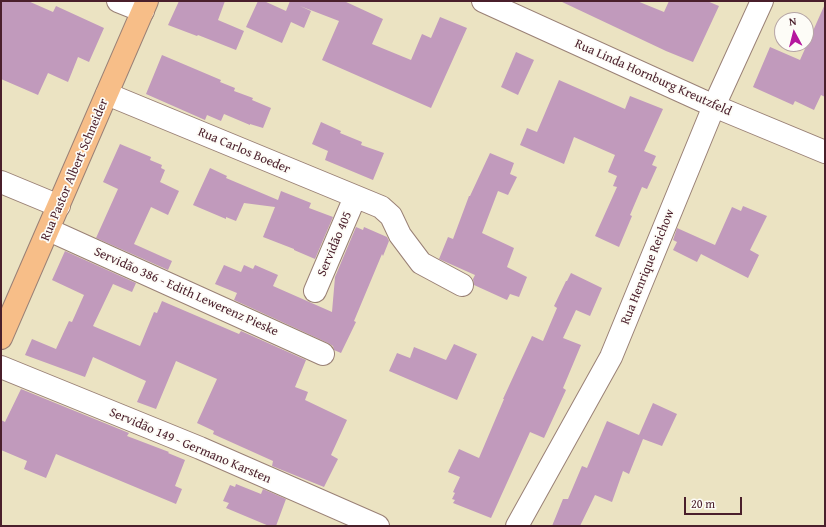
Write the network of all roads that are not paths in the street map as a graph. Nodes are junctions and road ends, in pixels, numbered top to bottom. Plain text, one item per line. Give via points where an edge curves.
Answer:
1 (118, 1) edge
2 (483, 1) edge
3 (762, 1) edge
4 (145, 6) edge
5 (107, 94) junction
6 (714, 106) junction
7 (825, 152) edge
8 (1, 182) edge
9 (355, 197) junction
10 (59, 206) junction
11 (48, 230) junction
12 (462, 285) dead end
13 (315, 291) dead end
14 (1, 338) edge
15 (323, 354) dead end
16 (1, 368) edge
17 (378, 526) edge
18 (517, 526) edge

1 - 4 street
2 - 6 street, Rua Linda Hornburg Kreutzfeld
3 - 6 street, Rua Henrique Reichow
4 - 5 main road, Rua Pastor Albert Schneider
5 - 9 street, Rua Carlos Boeder
5 - 10 main road, Rua Pastor Albert Schneider
6 - 7 street, Rua Linda Hornburg Kreutzfeld
6 - 18 street, Rua Henrique Reichow via 611,357
8 - 10 street
9 - 12 street, Rua Carlos Boeder via 381,207 391,216 400,235 421,263
9 - 13 street, Servidão 405
10 - 11 main road, Rua Pastor Albert Schneider
11 - 14 main road, Rua Pastor Albert Schneider
11 - 15 street, Servidão 386 - Edith Lewerenz Pieske
16 - 17 street, Servidão 149 - Germano Karsten via 200,448

